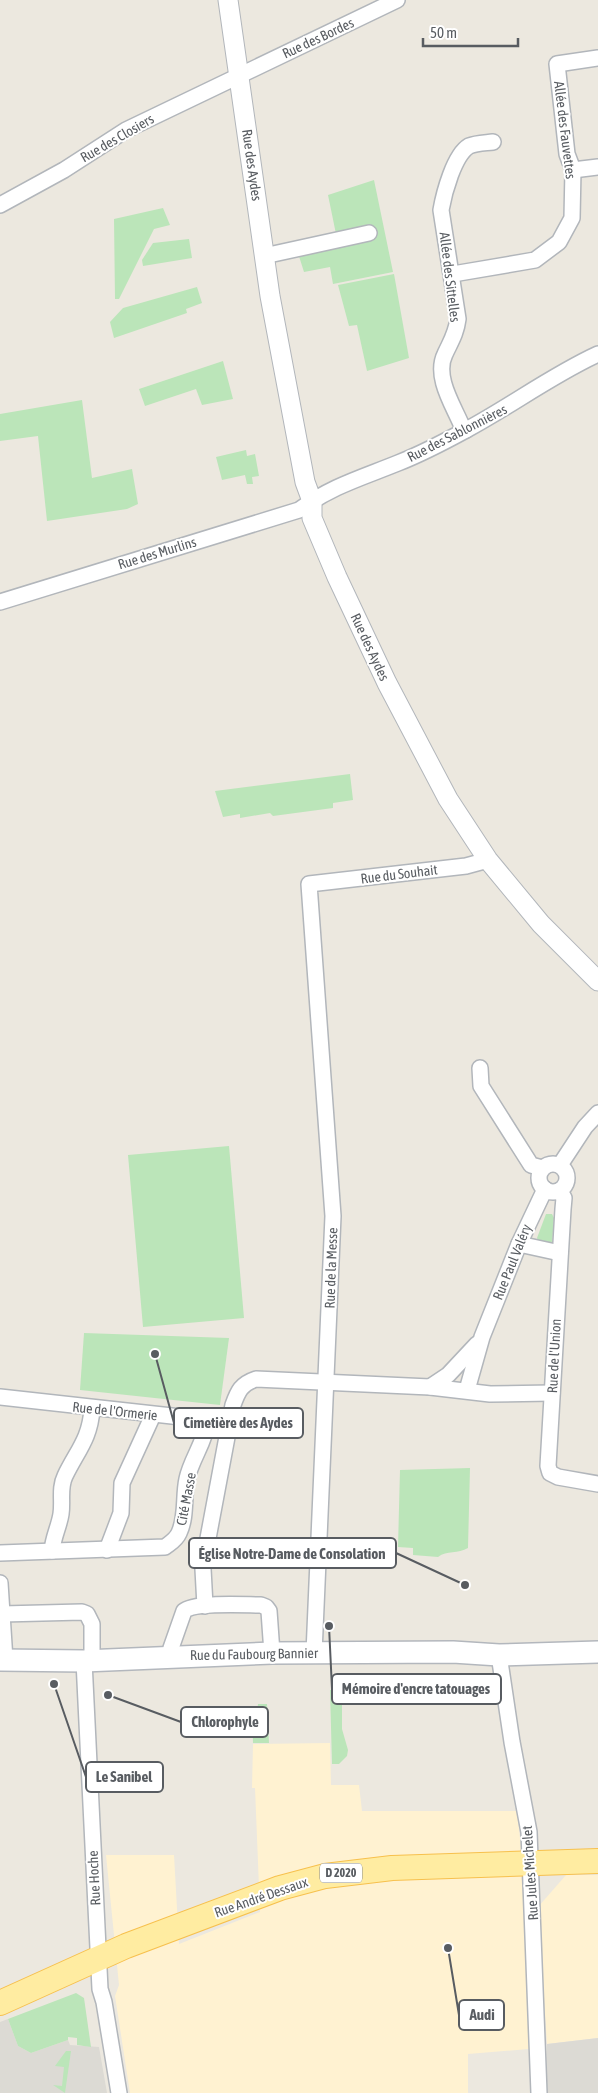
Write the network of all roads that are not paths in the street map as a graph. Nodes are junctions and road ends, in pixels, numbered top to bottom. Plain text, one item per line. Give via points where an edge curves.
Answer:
1 (228, 0) edge
2 (397, 0) edge
3 (598, 58) edge
4 (238, 75) junction
5 (493, 142) dead end
6 (598, 167) edge
7 (573, 170) junction
8 (0, 205) edge
9 (368, 234) dead end
10 (264, 256) junction
11 (453, 274) junction
12 (598, 354) edge
13 (466, 430) junction
14 (312, 501) junction
15 (0, 602) edge
16 (488, 860) junction
17 (308, 884) joint
18 (598, 981) edge
19 (480, 1068) dead end
20 (598, 1113) edge
21 (560, 1165) junction
22 (542, 1168) junction
23 (545, 1189) junction
24 (560, 1191) junction
25 (519, 1244) junction
26 (560, 1253) junction
27 (482, 1336) junction
28 (326, 1382) junction
29 (430, 1387) junction
30 (467, 1390) junction
31 (552, 1393) junction
32 (0, 1398) edge
33 (92, 1409) junction
34 (153, 1415) junction
35 (208, 1420) junction
36 (230, 1422) junction
37 (598, 1484) edge
38 (107, 1550) junction
39 (52, 1551) junction
40 (0, 1553) edge
41 (0, 1583) edge
42 (204, 1606) junction
43 (2, 1614) junction
44 (598, 1652) edge
45 (272, 1653) junction
46 (314, 1653) junction
47 (500, 1655) junction
48 (170, 1656) junction
49 (3, 1660) edge
50 (88, 1661) junction
51 (598, 1862) edge
52 (532, 1864) junction
53 (98, 1960) junction
54 (0, 2003) edge
55 (119, 2093) edge
56 (539, 2093) edge

1 - 4 street, Rue des Aydes
2 - 4 street, Rue des Bordes
3 - 7 street, Allée des Fauvettes via 557,64 568,154
4 - 8 street, Rue des Closiers via 126,130 64,170
4 - 10 street, Rue des Aydes
5 - 11 street, Allée des Sittelles via 471,145 462,152 444,195 441,210
6 - 7 street
7 - 11 street, Allée des Fauvettes via 572,218 559,242 535,260
9 - 10 street
10 - 14 street, Rue des Aydes via 305,482
11 - 13 street, Allée des Sittelles via 458,319 456,333 444,355 442,378
12 - 13 street, Rue des Sablonnières
13 - 14 street, Rue des Sablonnières via 399,463 335,487
14 - 15 street, Rue des Murlins via 297,510
14 - 16 street, Rue des Aydes via 312,518 387,683 448,799
16 - 17 street, Rue du Souhait via 466,866
16 - 18 street, Rue des Aydes via 541,924
17 - 28 street, Rue de la Messe via 333,1216
19 - 22 street via 481,1086 531,1165
20 - 21 street
21 - 22 street via 552,1163
21 - 24 street via 568,1176
22 - 23 street via 539,1178
23 - 24 street
23 - 25 street, Rue Paul Valéry
24 - 26 street, Rue de l'Union via 564,1198
25 - 26 street
25 - 27 street, Rue Paul Valéry
26 - 31 street, Rue de l'Union
27 - 29 street, Rue Paul Valéry via 460,1364
27 - 30 street, Rue Paul Valéry
28 - 29 street
28 - 36 street via 256,1380 244,1383 237,1392
28 - 46 street, Rue de la Messe
29 - 30 street
30 - 31 street via 490,1394
31 - 37 street, Rue de l'Union via 547,1457 550,1473
32 - 33 street, Rue de l'Ormerie
33 - 34 street, Rue de l'Ormerie
33 - 39 street via 87,1438 62,1484 61,1513 52,1538
34 - 35 street, Rue de l'Ormerie
34 - 38 street via 122,1483 121,1513
35 - 36 street, Rue de l'Ormerie
35 - 38 street, Cité Masse via 206,1436 187,1478 183,1520 178,1535 165,1546
36 - 42 street via 204,1559
38 - 39 street, Cité Masse
39 - 40 street, Cité Masse
41 - 43 street
42 - 45 street via 266,1607
42 - 48 street via 184,1611
43 - 49 street
43 - 50 street, Rue Hoche via 87,1614 92,1624
44 - 47 main road, Rue du Faubourg Bannier
45 - 46 main road, Rue du Faubourg Bannier
45 - 48 main road, Rue du Faubourg Bannier
46 - 47 main road, Rue du Faubourg Bannier
47 - 52 street, Rue Jules Michelet
48 - 50 main road, Rue du Faubourg Bannier
49 - 50 main road, Rue du Faubourg Bannier
50 - 53 street, Rue Hoche
51 - 52 main road, Rue André Dessaux / D 2020
52 - 53 main road, Rue André Dessaux / D 2020 via 392,1868 325,1876 231,1906
52 - 56 street, Rue Jules Michelet
53 - 54 main road, Rue André Dessaux / D 2020
53 - 55 street, Rue Hoche via 100,1989

